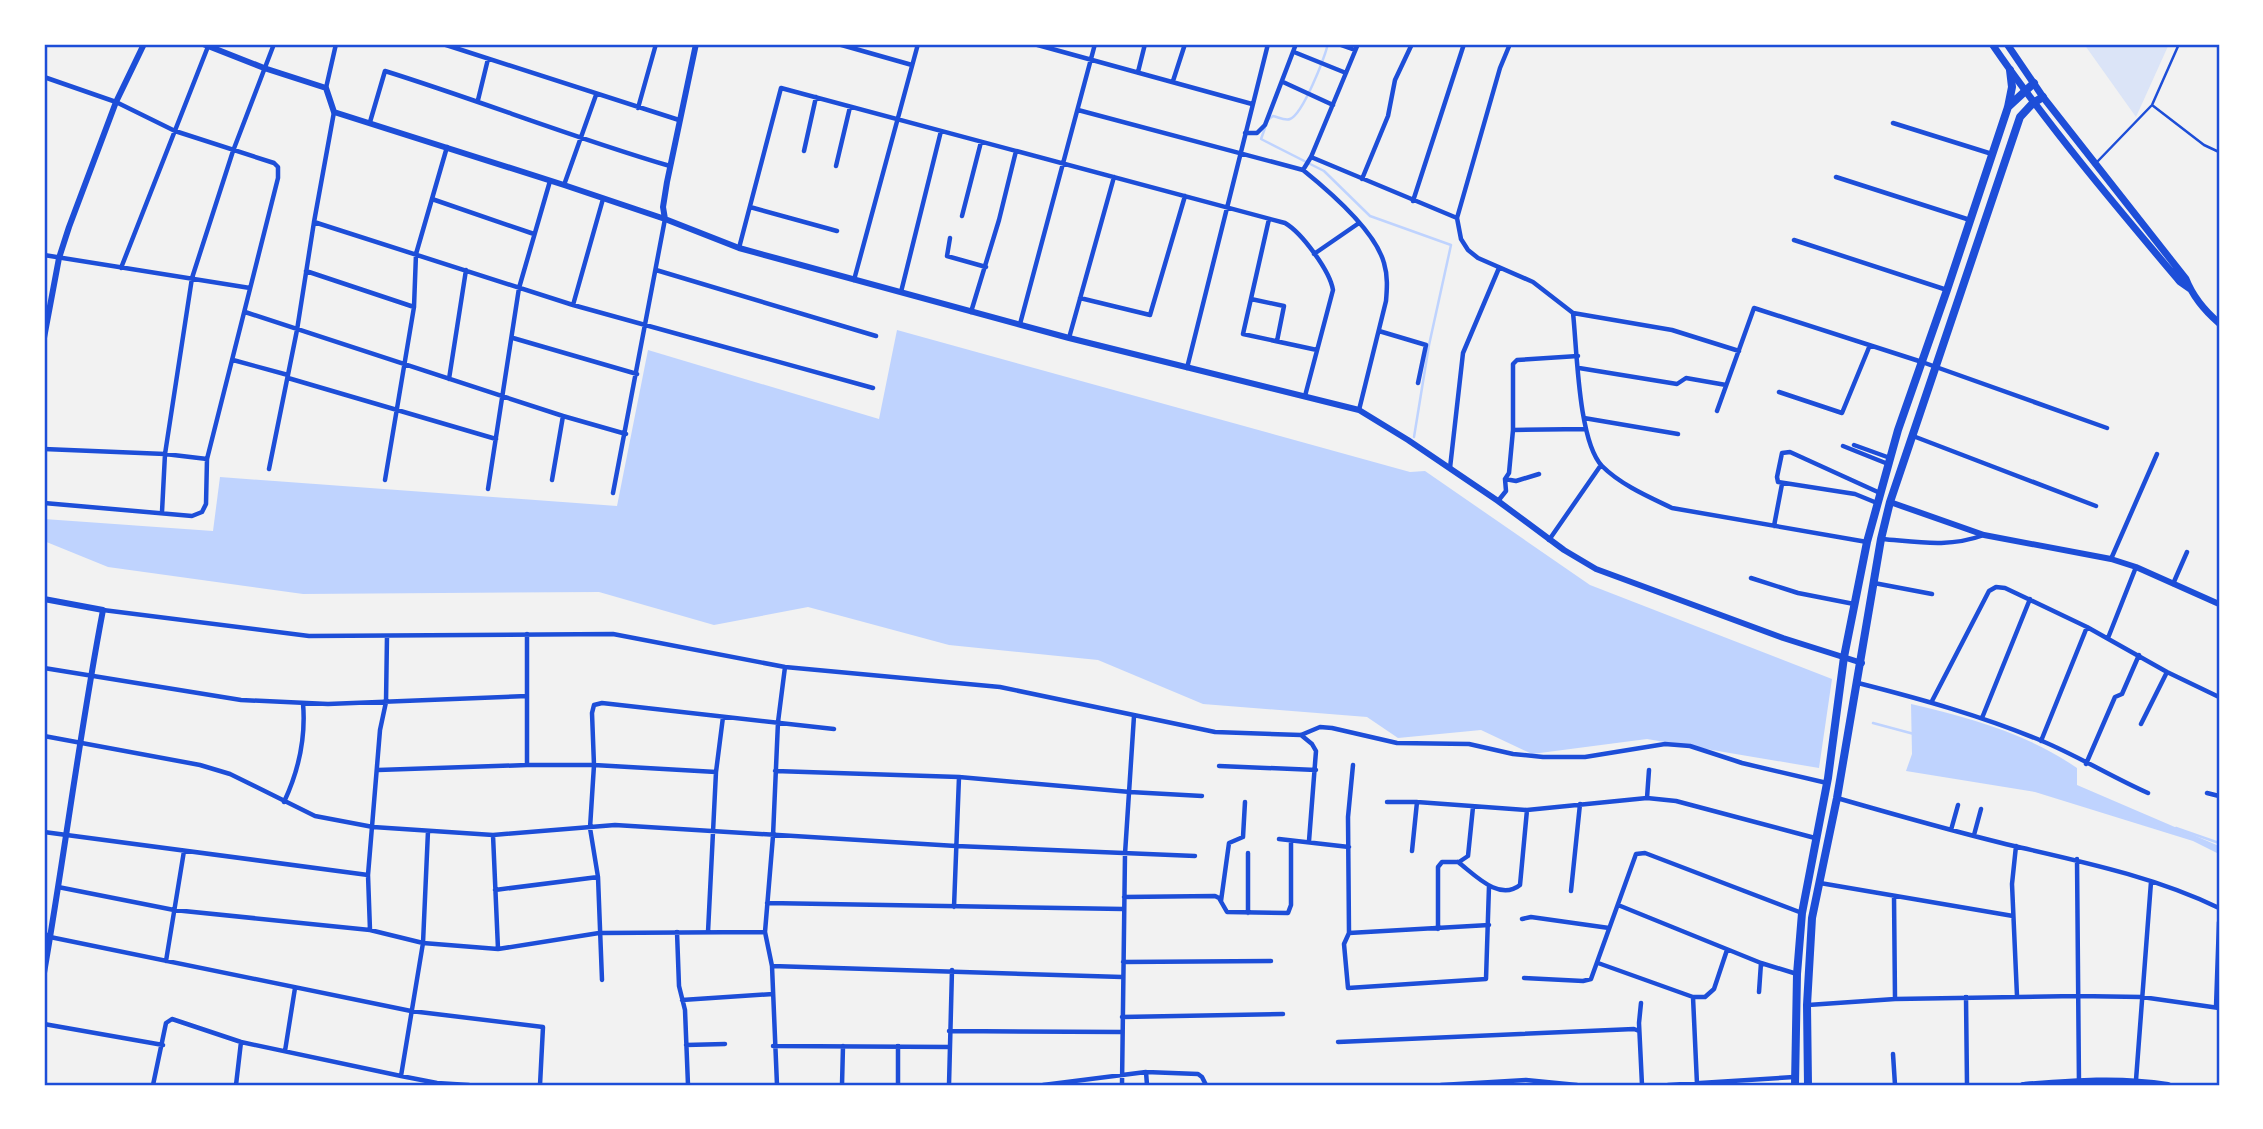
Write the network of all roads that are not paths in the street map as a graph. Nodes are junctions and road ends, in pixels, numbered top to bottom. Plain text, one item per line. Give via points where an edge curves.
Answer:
1 (144, 44) edge
2 (207, 44) edge
3 (274, 44) edge
4 (336, 44) edge
5 (443, 44) edge
6 (656, 44) edge
7 (696, 44) edge
8 (838, 44) edge
9 (918, 44) edge
10 (1034, 44) edge
11 (1095, 44) edge
12 (1145, 44) edge
13 (1185, 44) edge
14 (1268, 44) edge
15 (1296, 44) edge
16 (1338, 44) edge
17 (1358, 44) edge
18 (1412, 44) edge
19 (1464, 44) edge
20 (1510, 44) edge
21 (1992, 44) edge
22 (2007, 44) edge
23 (2179, 44) edge
24 (1043, 45) edge
25 (1355, 50) junction
26 (1294, 52) junction
27 (488, 59) junction
28 (1091, 59) junction
29 (912, 65) junction
30 (264, 68) junction
31 (2010, 69) junction
32 (1138, 72) junction
33 (1346, 74) junction
34 (44, 77) edge
35 (1173, 81) junction
36 (1283, 82) junction
37 (2034, 83) junction
38 (326, 88) junction
39 (2025, 92) junction
40 (596, 94) junction
41 (816, 97) junction
42 (2043, 97) junction
43 (478, 100) junction
44 (116, 102) junction
45 (2033, 103) junction
46 (1253, 104) junction
47 (2151, 104) junction
48 (1333, 105) junction
49 (850, 107) junction
50 (2008, 107) junction
51 (638, 108) junction
52 (1078, 110) junction
53 (334, 111) junction
54 (679, 120) junction
55 (898, 120) junction
56 (370, 122) junction
57 (1893, 123) dead end
58 (175, 131) junction
59 (941, 131) junction
60 (1245, 133) junction
61 (582, 137) junction
62 (981, 142) junction
63 (447, 146) junction
64 (233, 151) junction
65 (1016, 151) junction
66 (804, 152) dead end
67 (1240, 152) junction
68 (2219, 152) edge
69 (1993, 155) junction
70 (1310, 158) junction
71 (1064, 164) junction
72 (2094, 165) junction
73 (670, 166) junction
74 (836, 166) dead end
75 (1304, 168) junction
76 (1114, 177) junction
77 (1836, 177) dead end
78 (1362, 179) junction
79 (550, 181) junction
80 (564, 185) junction
81 (1185, 197) junction
82 (432, 199) junction
83 (603, 199) junction
84 (1413, 201) junction
85 (750, 207) junction
86 (1227, 208) junction
87 (962, 216) dead end
88 (1457, 218) junction
89 (665, 219) junction
90 (1269, 219) junction
91 (1971, 220) junction
92 (314, 222) junction
93 (1359, 223) junction
94 (838, 231) dead end
95 (534, 234) junction
96 (950, 238) dead end
97 (1794, 240) dead end
98 (739, 248) junction
99 (416, 254) junction
100 (1314, 254) junction
101 (44, 255) edge
102 (59, 258) junction
103 (986, 267) junction
104 (121, 268) junction
105 (1499, 268) junction
106 (466, 270) junction
107 (656, 270) junction
108 (306, 271) junction
109 (192, 278) junction
110 (853, 280) junction
111 (250, 288) junction
112 (519, 288) junction
113 (2190, 289) junction
114 (1947, 290) junction
115 (901, 293) junction
116 (1080, 298) junction
117 (1251, 299) junction
118 (573, 305) junction
119 (414, 307) junction
120 (971, 312) junction
121 (246, 313) junction
122 (1573, 313) junction
123 (2219, 323) edge
124 (646, 324) junction
125 (1020, 325) junction
126 (297, 330) junction
127 (1379, 331) junction
128 (876, 336) dead end
129 (44, 338) edge
130 (513, 338) junction
131 (1069, 338) junction
132 (1277, 341) junction
133 (1870, 345) junction
134 (1318, 350) junction
135 (1739, 351) junction
136 (1578, 356) junction
137 (233, 360) junction
138 (1922, 362) junction
139 (404, 365) junction
140 (1935, 367) junction
141 (1578, 368) junction
142 (1187, 369) junction
143 (637, 374) junction
144 (288, 376) junction
145 (449, 379) junction
146 (1418, 383) dead end
147 (1726, 385) junction
148 (873, 388) dead end
149 (1779, 392) dead end
150 (503, 397) junction
151 (1304, 397) junction
152 (1359, 410) junction
153 (396, 411) junction
154 (1717, 411) dead end
155 (563, 416) junction
156 (1584, 418) junction
157 (2107, 428) dead end
158 (1586, 429) junction
159 (1513, 430) junction
160 (626, 434) junction
161 (1678, 434) dead end
162 (1911, 435) junction
163 (496, 439) junction
164 (1854, 445) dead end
165 (1843, 446) dead end
166 (44, 449) edge
167 (165, 454) junction
168 (2157, 454) dead end
169 (207, 459) junction
170 (1889, 461) junction
171 (1601, 465) junction
172 (269, 469) dead end
173 (1450, 469) junction
174 (1539, 474) dead end
175 (1505, 479) junction
176 (552, 480) dead end
177 (385, 481) dead end
178 (1782, 484) junction
179 (488, 489) dead end
180 (613, 493) dead end
181 (1880, 493) junction
182 (1498, 501) junction
183 (1890, 502) junction
184 (44, 503) edge
185 (1877, 503) junction
186 (2096, 506) dead end
187 (162, 512) junction
188 (1774, 526) junction
189 (1984, 535) junction
190 (1881, 539) junction
191 (1549, 540) junction
192 (1867, 542) junction
193 (2187, 552) dead end
194 (2111, 559) junction
195 (2136, 567) junction
196 (1751, 578) dead end
197 (1874, 583) junction
198 (2173, 584) junction
199 (1932, 594) dead end
200 (44, 599) edge
201 (2030, 600) junction
202 (2219, 604) edge
203 (1855, 605) junction
204 (103, 610) junction
205 (2087, 627) junction
206 (527, 634) junction
207 (387, 636) junction
208 (2108, 638) junction
209 (2139, 655) junction
210 (1844, 657) junction
211 (1862, 663) junction
212 (785, 667) junction
213 (44, 668) edge
214 (2167, 672) junction
215 (90, 676) junction
216 (1858, 683) junction
217 (527, 696) junction
218 (2219, 697) edge
219 (1932, 701) junction
220 (386, 702) junction
221 (303, 703) junction
222 (1134, 715) junction
223 (723, 717) junction
224 (1982, 718) junction
225 (778, 722) junction
226 (2141, 724) dead end
227 (834, 729) dead end
228 (1301, 735) junction
229 (44, 736) edge
230 (2041, 741) junction
231 (82, 742) junction
232 (2087, 764) junction
233 (527, 765) junction
234 (594, 765) junction
235 (1353, 765) dead end
236 (1219, 766) dead end
237 (378, 770) junction
238 (1316, 770) junction
239 (1649, 770) dead end
240 (775, 771) junction
241 (716, 772) junction
242 (959, 777) junction
243 (1827, 783) junction
244 (1130, 792) junction
245 (2148, 793) dead end
246 (2207, 793) dead end
247 (1202, 796) dead end
248 (2219, 796) edge
249 (1647, 799) junction
250 (1837, 799) junction
251 (284, 802) junction
252 (1245, 802) dead end
253 (1387, 802) dead end
254 (1417, 802) junction
255 (1580, 804) junction
256 (1958, 805) dead end
257 (1473, 807) junction
258 (1981, 808) dead end
259 (1527, 810) junction
260 (373, 827) junction
261 (590, 828) junction
262 (1951, 830) junction
263 (428, 831) junction
264 (713, 831) junction
265 (44, 832) edge
266 (493, 835) junction
267 (1974, 835) junction
268 (67, 836) junction
269 (773, 836) junction
270 (1815, 838) junction
271 (1279, 839) dead end
272 (1292, 841) junction
273 (1309, 841) junction
274 (956, 846) junction
275 (2016, 846) junction
276 (1349, 847) junction
277 (184, 851) junction
278 (1412, 851) dead end
279 (1248, 853) dead end
280 (1125, 854) junction
281 (1195, 856) dead end
282 (2077, 859) junction
283 (1458, 862) junction
284 (368, 875) junction
285 (598, 877) junction
286 (2151, 882) junction
287 (1818, 883) junction
288 (1489, 886) junction
289 (58, 887) junction
290 (495, 890) junction
291 (1571, 891) dead end
292 (1894, 896) junction
293 (1124, 897) junction
294 (1219, 899) junction
295 (766, 904) junction
296 (1618, 905) junction
297 (954, 907) junction
298 (2219, 908) edge
299 (1123, 909) junction
300 (174, 910) junction
301 (1248, 913) junction
302 (1802, 913) junction
303 (2012, 916) junction
304 (1522, 919) dead end
305 (2219, 922) edge
306 (1489, 925) junction
307 (1609, 928) junction
308 (1438, 929) junction
309 (370, 930) junction
310 (677, 932) junction
311 (708, 932) junction
312 (765, 932) junction
313 (599, 933) junction
314 (1349, 933) junction
315 (47, 935) edge
316 (423, 943) junction
317 (498, 949) junction
318 (1728, 950) junction
319 (166, 961) junction
320 (1271, 961) dead end
321 (1123, 962) junction
322 (1598, 962) junction
323 (1761, 963) junction
324 (772, 966) junction
325 (952, 970) junction
326 (44, 973) edge
327 (1797, 974) junction
328 (1122, 977) junction
329 (1524, 978) dead end
330 (602, 981) dead end
331 (295, 988) junction
332 (1759, 992) dead end
333 (773, 994) junction
334 (2017, 996) junction
335 (2077, 996) junction
336 (1693, 997) junction
337 (1966, 997) junction
338 (2142, 997) junction
339 (1895, 999) junction
340 (682, 1000) junction
341 (1641, 1003) dead end
342 (1807, 1005) junction
343 (2217, 1008) edge
344 (411, 1011) junction
345 (1283, 1014) dead end
346 (1122, 1017) junction
347 (44, 1024) edge
348 (949, 1031) junction
349 (1639, 1031) junction
350 (1122, 1032) junction
351 (241, 1042) junction
352 (1338, 1042) dead end
353 (725, 1044) dead end
354 (163, 1045) junction
355 (686, 1045) junction
356 (773, 1046) junction
357 (843, 1046) junction
358 (898, 1046) junction
359 (950, 1047) junction
360 (285, 1051) junction
361 (1893, 1054) dead end
362 (1146, 1072) junction
363 (1122, 1074) junction
364 (401, 1076) junction
365 (2136, 1080) junction
366 (1795, 1081) edge
367 (2078, 1083) edge
368 (437, 1084) edge
369 (1697, 1084) edge
370 (153, 1085) edge
371 (236, 1085) edge
372 (469, 1085) edge
373 (540, 1085) edge
374 (688, 1085) edge
375 (777, 1085) edge
376 (842, 1085) edge
377 (898, 1085) edge
378 (949, 1085) edge
379 (1043, 1085) edge
380 (1122, 1085) edge
381 (1147, 1085) edge
382 (1206, 1085) edge
383 (1441, 1085) edge
384 (1577, 1085) edge
385 (1642, 1085) edge
386 (1668, 1085) edge
387 (1808, 1085) edge
388 (1895, 1085) edge
389 (1967, 1085) edge
390 (2023, 1085) edge
391 (2168, 1085) edge

1 - 44 street
2 - 30 street
2 - 58 street
3 - 30 street
4 - 38 street
5 - 27 street
6 - 51 street
7 - 54 street
8 - 29 street
9 - 29 street
10 - 24 street
11 - 28 street
12 - 32 street
13 - 35 street
14 - 46 street
15 - 26 street
16 - 25 street
17 - 25 street
18 - 78 street
19 - 84 street
20 - 88 street
21 - 31 main road
22 - 37 main road
23 - 47 lane
24 - 28 street
25 - 33 street
26 - 33 street
26 - 36 street
27 - 40 street
27 - 43 street
28 - 32 street
28 - 52 street
29 - 55 street
30 - 38 street
30 - 64 street
31 - 39 main road
31 - 50 main road
32 - 35 street
33 - 48 street
34 - 44 street
35 - 46 street
36 - 48 street
36 - 60 street via 1262,130
37 - 39 main road
37 - 42 main road
38 - 53 street
39 - 45 main road
39 - 50 main road
40 - 51 street
40 - 61 street
41 - 49 street
41 - 66 street
41 - 85 street via 781,88
42 - 45 main road
42 - 72 main road
43 - 56 street via 385,71
43 - 61 street
44 - 58 street
44 - 102 street
45 - 113 main road
45 - 140 main road via 2020,117
46 - 60 street
47 - 68 lane
47 - 72 lane
48 - 70 street
49 - 55 street
49 - 74 street
50 - 69 main road
51 - 54 street
52 - 67 street
52 - 71 street
53 - 56 street
53 - 92 street
54 - 73 street
55 - 59 street
55 - 110 street
56 - 63 street
57 - 69 street
58 - 64 street
58 - 104 street
59 - 62 street
59 - 115 street
60 - 67 street
61 - 73 street
61 - 80 street
62 - 65 street
62 - 87 street
63 - 79 street
63 - 82 street
64 - 109 street
64 - 111 street via 278,167
65 - 71 street
65 - 103 street
67 - 75 street
67 - 86 street
69 - 91 main road
70 - 75 street
70 - 78 street
71 - 76 street
71 - 125 street
72 - 113 main road
73 - 89 street
75 - 93 street
76 - 81 street
76 - 116 street
77 - 91 street
78 - 84 street
79 - 80 street
79 - 95 street
80 - 83 street
81 - 86 street
81 - 116 street via 1150,315
82 - 95 street
82 - 99 street
83 - 89 street
83 - 118 street
84 - 88 street
85 - 94 street
85 - 98 street
86 - 90 street
86 - 142 street
88 - 105 street via 1468,250
89 - 98 street
89 - 107 street
90 - 100 street via 1293,228
90 - 117 street
91 - 114 main road
92 - 99 street
92 - 108 street
93 - 100 street
93 - 127 street via 1384,262 1386,302
95 - 112 street
96 - 103 street via 947,256
97 - 114 street
98 - 110 street
99 - 106 street
99 - 119 street
100 - 134 street via 1333,290
101 - 102 street
102 - 104 street
102 - 129 street
103 - 120 street
104 - 109 street
105 - 122 street via 1533,282
105 - 173 street via 1463,353
106 - 112 street
106 - 145 street
107 - 124 street
107 - 128 street
108 - 119 street
108 - 126 street
109 - 111 street
109 - 167 street
110 - 115 street
111 - 121 street
112 - 118 street
112 - 130 street
113 - 123 main road
114 - 138 main road
115 - 120 street
116 - 131 street
117 - 132 street via 1284,306
117 - 132 street via 1243,334
118 - 124 street
119 - 139 street
120 - 125 street
121 - 126 street
121 - 137 street
122 - 135 street via 1671,330
122 - 136 street
124 - 143 street
124 - 148 street
125 - 131 street
126 - 139 street
126 - 144 street
127 - 146 street via 1426,345
127 - 152 street
130 - 143 street
130 - 150 street
131 - 142 street
132 - 134 street
133 - 135 street via 1754,308
133 - 138 street
133 - 149 street via 1842,413
134 - 151 street
135 - 147 street
136 - 141 street
136 - 159 street via 1515,361
137 - 144 street
137 - 169 street
138 - 140 street
138 - 170 main road
139 - 145 street
139 - 153 street
140 - 157 street
140 - 162 main road
141 - 147 street via 1677,384 1686,378
141 - 156 street
142 - 151 street
143 - 160 street
144 - 153 street
144 - 172 street
145 - 150 street
147 - 154 street
150 - 155 street
150 - 163 street
151 - 152 street
152 - 173 street
153 - 163 street
153 - 177 street
155 - 160 street
155 - 176 street
156 - 158 street
156 - 161 street
158 - 159 street
158 - 171 street
159 - 175 street
160 - 180 street
162 - 183 main road
162 - 186 street
163 - 179 street
164 - 170 street
165 - 170 street
166 - 167 street
167 - 169 street
167 - 187 street
168 - 194 street
169 - 187 street via 202,512 192,516
170 - 181 main road
171 - 188 street via 1672,508
171 - 191 street
173 - 182 street
174 - 175 street via 1516,481
175 - 182 street via 1506,491
178 - 181 street via 1777,477 1785,451
178 - 185 street via 1855,494
178 - 188 street
181 - 185 main road
182 - 191 street
183 - 189 street
183 - 190 main road
184 - 187 street
185 - 192 main road
188 - 192 street
189 - 190 street via 1942,544
189 - 194 street
190 - 197 main road
191 - 210 street via 1610,575
192 - 203 main road
193 - 198 street
194 - 195 street
195 - 198 street
195 - 208 street
196 - 203 street
197 - 199 street
197 - 211 main road
198 - 202 street
200 - 204 street
201 - 205 street
201 - 219 street via 1996,587 1989,591
201 - 224 street
203 - 210 main road
204 - 207 street via 309,636
204 - 215 street
205 - 208 street
205 - 230 street
206 - 207 street
206 - 212 street via 613,634
206 - 217 street
207 - 220 street
208 - 209 street
209 - 214 street
209 - 232 street via 2122,694 2115,697
210 - 211 street
210 - 243 main road
211 - 216 main road
212 - 222 street via 1000,687
212 - 225 street
213 - 215 street
214 - 218 street
214 - 226 street
215 - 221 street via 241,700
215 - 231 street
216 - 219 street
216 - 250 main road
217 - 220 street
217 - 233 street
219 - 224 street
220 - 221 street
220 - 237 street
221 - 251 street via 302,750
222 - 228 street via 1215,732
222 - 244 street
223 - 225 street
223 - 234 street via 594,705
223 - 241 street
224 - 230 street
225 - 227 street
225 - 240 street
228 - 238 street via 1316,751
228 - 243 street via 1332,727 1397,743 1469,744 1543,757 1585,757 1665,744 1690,746
229 - 231 street
230 - 232 street
231 - 251 street via 210,768
231 - 268 street
232 - 245 street
233 - 234 street
233 - 237 street
234 - 241 street
234 - 261 street
235 - 276 street
236 - 238 street
237 - 260 street
238 - 273 street
239 - 249 street
240 - 242 street
240 - 269 street
241 - 264 street
242 - 244 street
242 - 274 street
243 - 270 main road
244 - 247 street
244 - 280 street
246 - 248 street
249 - 255 street
249 - 270 street via 1676,801
250 - 262 street
250 - 287 main road
251 - 260 street via 315,816
252 - 294 street via 1243,837 1229,843
253 - 254 street
254 - 257 street
254 - 278 street
255 - 259 street
255 - 291 street
256 - 262 street
257 - 259 street
257 - 283 street via 1468,856
258 - 267 street
259 - 288 street via 1520,886 1512,891
260 - 263 street
260 - 284 street
261 - 264 street via 615,825
261 - 266 street
261 - 285 street
262 - 267 street
263 - 266 street
263 - 316 street
264 - 269 street
264 - 311 street
265 - 268 street
266 - 290 street
267 - 275 street
268 - 277 street
268 - 289 street
269 - 274 street
269 - 295 street
270 - 302 main road
271 - 272 street
272 - 273 street
272 - 301 street via 1291,909 1286,913
273 - 276 street
274 - 280 street
274 - 297 street
275 - 282 street
275 - 303 street
276 - 314 street
277 - 284 street
277 - 300 street
279 - 301 street
280 - 281 street
280 - 293 street
282 - 286 street
282 - 335 street
283 - 288 street
283 - 308 street via 1442,862 1438,867
284 - 309 street
285 - 290 street
285 - 313 street
286 - 298 street
286 - 338 street
287 - 292 street
287 - 342 main road
288 - 306 street
289 - 300 street
289 - 315 street
290 - 317 street
292 - 303 street
292 - 339 street
293 - 294 street
293 - 299 street
294 - 301 street via 1225,911
295 - 297 street
295 - 312 street
296 - 302 street via 1636,855 1644,853
296 - 307 street
296 - 318 street
297 - 299 street
299 - 321 street
300 - 309 street
300 - 319 street
302 - 327 main road
303 - 334 street
304 - 307 street
305 - 343 street
306 - 308 street
306 - 314 street via 1486,979 1348,988 1344,944
307 - 322 street
308 - 314 street
309 - 316 street
310 - 311 street
310 - 313 street
310 - 340 street
311 - 312 street
312 - 324 street
313 - 317 street
313 - 330 street
315 - 319 street
315 - 326 street
316 - 317 street
316 - 344 street
318 - 323 street
318 - 336 street via 1711,994
319 - 331 street
320 - 321 street
321 - 328 street
322 - 329 street via 1586,981
322 - 336 street
323 - 327 street
323 - 332 street
324 - 325 street
324 - 333 street
325 - 328 street
325 - 348 street
327 - 366 main road
328 - 346 street
331 - 344 street
331 - 360 street
333 - 340 street
333 - 356 street
334 - 335 street
334 - 337 street
335 - 338 street
335 - 367 street
336 - 369 street
337 - 339 street
337 - 389 street
338 - 343 street
338 - 365 street
339 - 342 street
340 - 355 street
341 - 349 street
342 - 387 main road
344 - 364 street
344 - 373 street via 543,1027
345 - 346 street
346 - 350 street
347 - 354 street
348 - 350 street
348 - 359 street
349 - 352 street
349 - 385 street
350 - 363 street
351 - 354 street via 172,1018 166,1023
351 - 360 street
351 - 371 street
353 - 355 street
354 - 370 street
355 - 374 street
356 - 357 street
356 - 375 street
357 - 358 street
357 - 376 street
358 - 359 street
358 - 377 street
359 - 378 street
360 - 364 street
361 - 388 street
362 - 363 street
362 - 381 street
362 - 382 street via 1194,1074
363 - 379 street
363 - 380 street
364 - 368 street
365 - 367 street
365 - 391 street
366 - 369 street
367 - 390 street
368 - 372 street
369 - 386 street
383 - 384 street via 1526,1080

